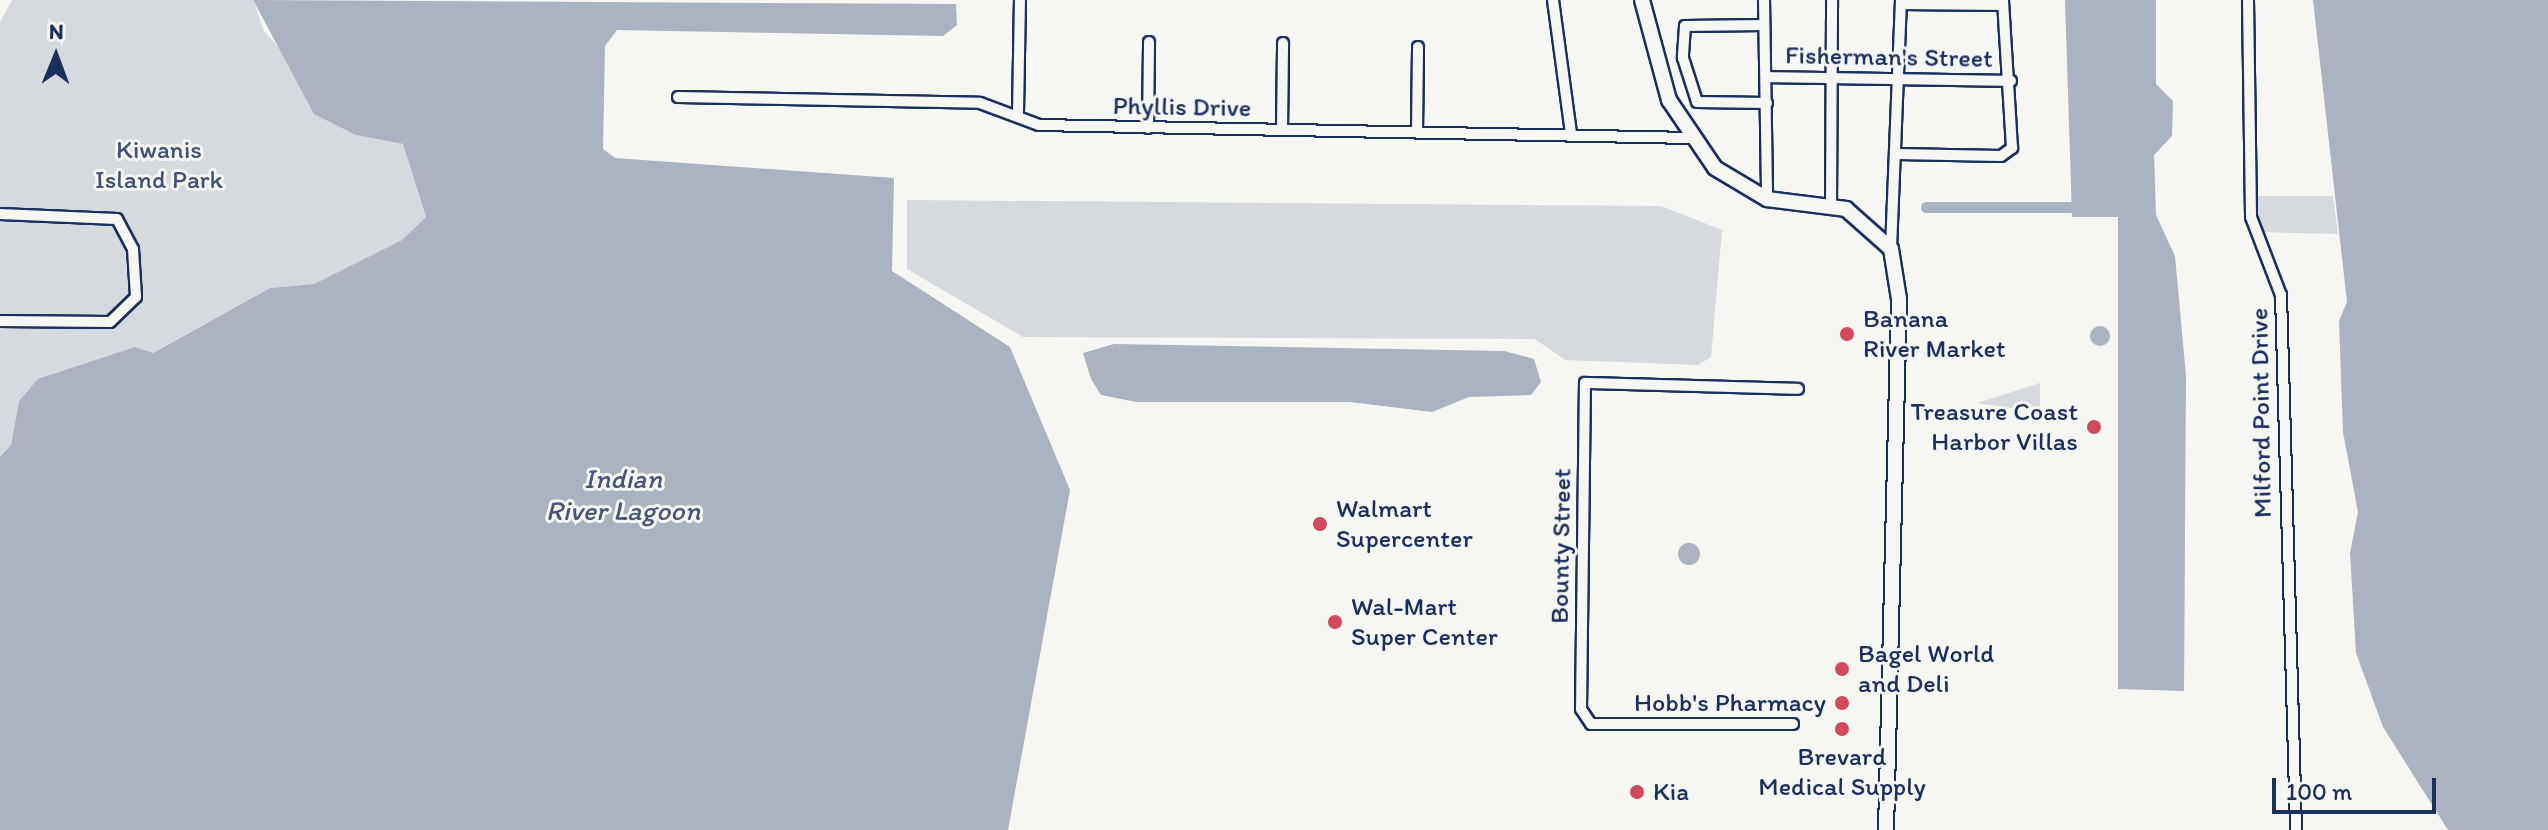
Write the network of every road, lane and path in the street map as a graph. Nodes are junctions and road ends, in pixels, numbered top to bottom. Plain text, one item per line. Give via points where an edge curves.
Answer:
1 (1020, 0) edge
2 (1553, 0) edge
3 (1642, 0) edge
4 (1764, 0) edge
5 (1832, 0) edge
6 (2248, 0) edge
7 (1901, 2) edge
8 (2003, 3) edge
9 (1764, 25) junction
10 (1149, 42) dead end
11 (1283, 43) dead end
12 (1418, 47) dead end
13 (1766, 77) junction
14 (1831, 78) junction
15 (1898, 79) junction
16 (2011, 81) junction
17 (678, 97) dead end
18 (1767, 103) junction
19 (1018, 113) junction
20 (1148, 128) junction
21 (1282, 130) junction
22 (1417, 132) junction
23 (1571, 134) junction
24 (1690, 138) junction
25 (1897, 154) junction
26 (1767, 199) junction
27 (1831, 205) junction
28 (0, 214) edge
29 (1891, 249) junction
30 (0, 321) edge
31 (1798, 389) dead end
32 (1793, 724) dead end
33 (1886, 830) edge
34 (2296, 830) edge

1 - 19 street
2 - 23 street
3 - 24 street via 1653,59
4 - 9 street
5 - 14 street
6 - 34 street, Milford Point Drive via 2251,217 2281,295
7 - 8 street
7 - 15 street
8 - 16 street
9 - 13 street
9 - 18 street via 1685,26 1683,58 1697,102
10 - 20 street
11 - 21 street
12 - 22 street
13 - 14 street, Fisherman's Street
13 - 18 street
14 - 15 street, Fisherman's Street
14 - 27 street
15 - 16 street, Fisherman's Street
15 - 25 street
16 - 25 street via 2015,142 2001,156
17 - 19 street, Phyllis Drive via 980,103
18 - 26 street
19 - 20 street, Phyllis Drive via 1039,125
20 - 21 street, Phyllis Drive
21 - 22 street, Phyllis Drive
22 - 23 street, Phyllis Drive
23 - 24 street, Phyllis Drive
24 - 26 street via 1725,176
25 - 29 street
26 - 27 street
27 - 29 street via 1861,218
28 - 30 street via 117,219 133,249 136,297 110,322
29 - 33 street via 1899,299
31 - 32 street, Bounty Street via 1585,383 1581,709 1591,724

